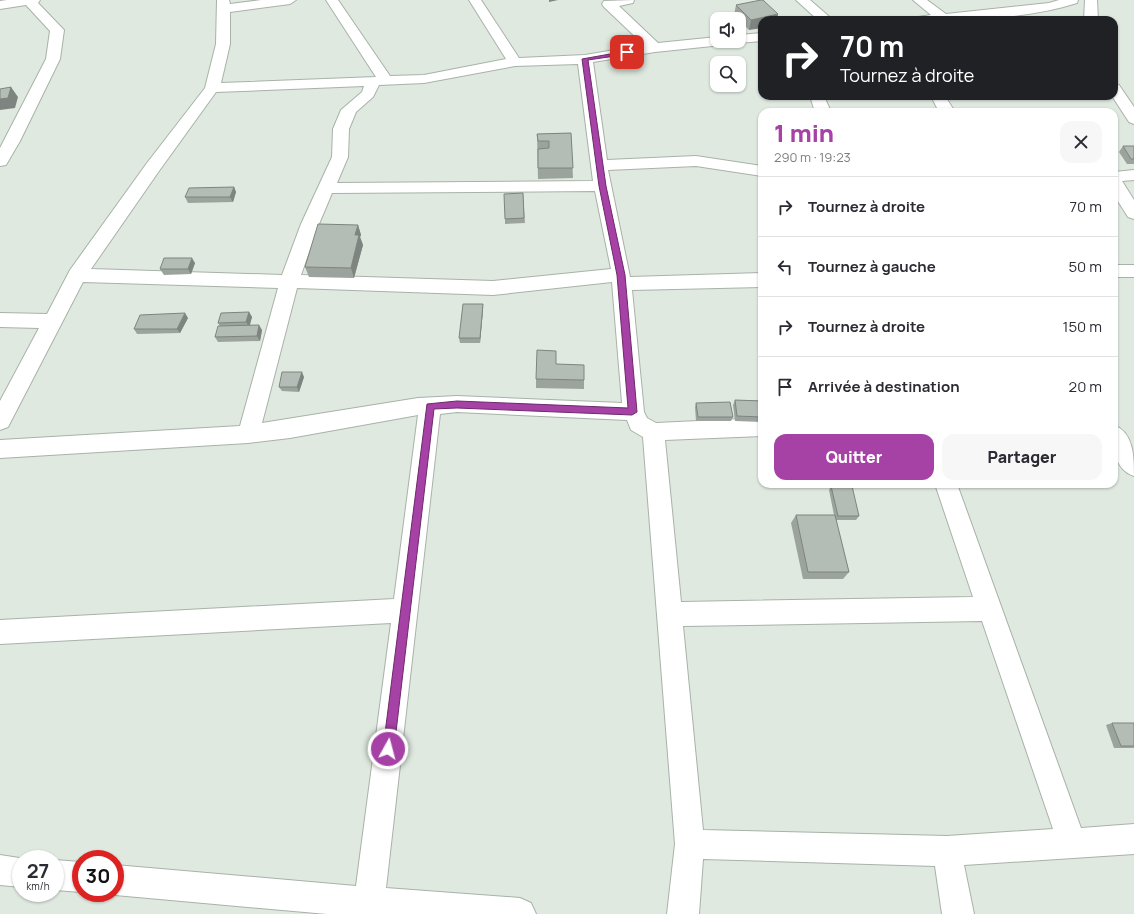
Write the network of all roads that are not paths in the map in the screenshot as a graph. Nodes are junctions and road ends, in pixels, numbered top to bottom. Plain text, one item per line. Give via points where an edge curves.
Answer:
1 (290, 0) edge
2 (332, 0) edge
3 (475, 0) edge
4 (628, 0) edge
5 (802, 0) edge
6 (919, 0) edge
7 (1072, 0) edge
8 (1091, 0) edge
9 (32, 1) edge
10 (608, 2) edge
11 (0, 5) edge
12 (223, 5) edge
13 (1001, 12) junction
14 (821, 16) edge
15 (941, 16) edge
16 (969, 16) edge
17 (1014, 16) edge
18 (1091, 16) edge
19 (758, 37) edge
20 (746, 38) edge
21 (710, 42) edge
22 (655, 48) junction
23 (585, 59) junction
24 (515, 62) junction
25 (380, 81) junction
26 (212, 88) junction
27 (1118, 94) edge
28 (1118, 116) edge
29 (1132, 117) edge
30 (0, 161) edge
31 (599, 165) junction
32 (758, 170) edge
33 (1134, 175) edge
34 (1118, 177) edge
35 (602, 186) junction
36 (327, 188) junction
37 (1118, 188) edge
38 (1134, 213) edge
39 (1118, 271) edge
40 (1134, 271) edge
41 (77, 275) junction
42 (621, 279) junction
43 (758, 280) edge
44 (289, 282) junction
45 (0, 320) edge
46 (53, 321) junction
47 (430, 406) junction
48 (632, 412) junction
49 (0, 421) edge
50 (758, 427) edge
51 (653, 432) junction
52 (248, 434) junction
53 (1118, 434) edge
54 (1134, 434) edge
55 (1118, 440) edge
56 (0, 449) edge
57 (1134, 466) edge
58 (947, 488) edge
59 (990, 609) junction
60 (406, 610) junction
61 (669, 614) junction
62 (0, 632) edge
63 (1134, 840) edge
64 (1072, 843) junction
65 (690, 844) junction
66 (947, 851) junction
67 (0, 870) edge
68 (12, 871) edge
69 (124, 881) edge
70 (369, 902) junction
71 (520, 914) edge
72 (684, 914) edge
73 (958, 914) edge

1 - 12 street
2 - 25 street
3 - 24 street
4 - 10 street
5 - 14 street
6 - 15 street
7 - 13 street via 1050,7
8 - 18 street
9 - 11 street
9 - 30 street via 57,30 53,59
10 - 22 street
12 - 26 street via 224,44
13 - 16 street
13 - 17 street
19 - 20 street
21 - 22 street
22 - 23 street
23 - 24 street
23 - 31 street
24 - 25 street via 424,79
25 - 26 street
25 - 36 street via 349,110 341,129 340,157
26 - 41 street
27 - 29 street
28 - 29 street
31 - 32 street via 696,161
31 - 35 street
33 - 34 street
35 - 36 street
35 - 42 street
36 - 44 street via 310,224
37 - 38 street
39 - 40 street
41 - 44 street
41 - 46 street
42 - 43 street
42 - 44 street via 493,288
42 - 48 street
44 - 52 street
45 - 46 street
46 - 49 street
47 - 48 street via 457,404
47 - 52 street
47 - 60 street
48 - 51 street via 639,424
50 - 51 street
51 - 61 street
52 - 56 street
53 - 54 street
55 - 57 street
58 - 59 street
59 - 61 street
59 - 64 street
60 - 62 street
60 - 70 street
61 - 65 street
63 - 64 street
64 - 66 street
65 - 66 street
65 - 72 street
66 - 73 street
67 - 68 street
69 - 70 street
70 - 71 street

